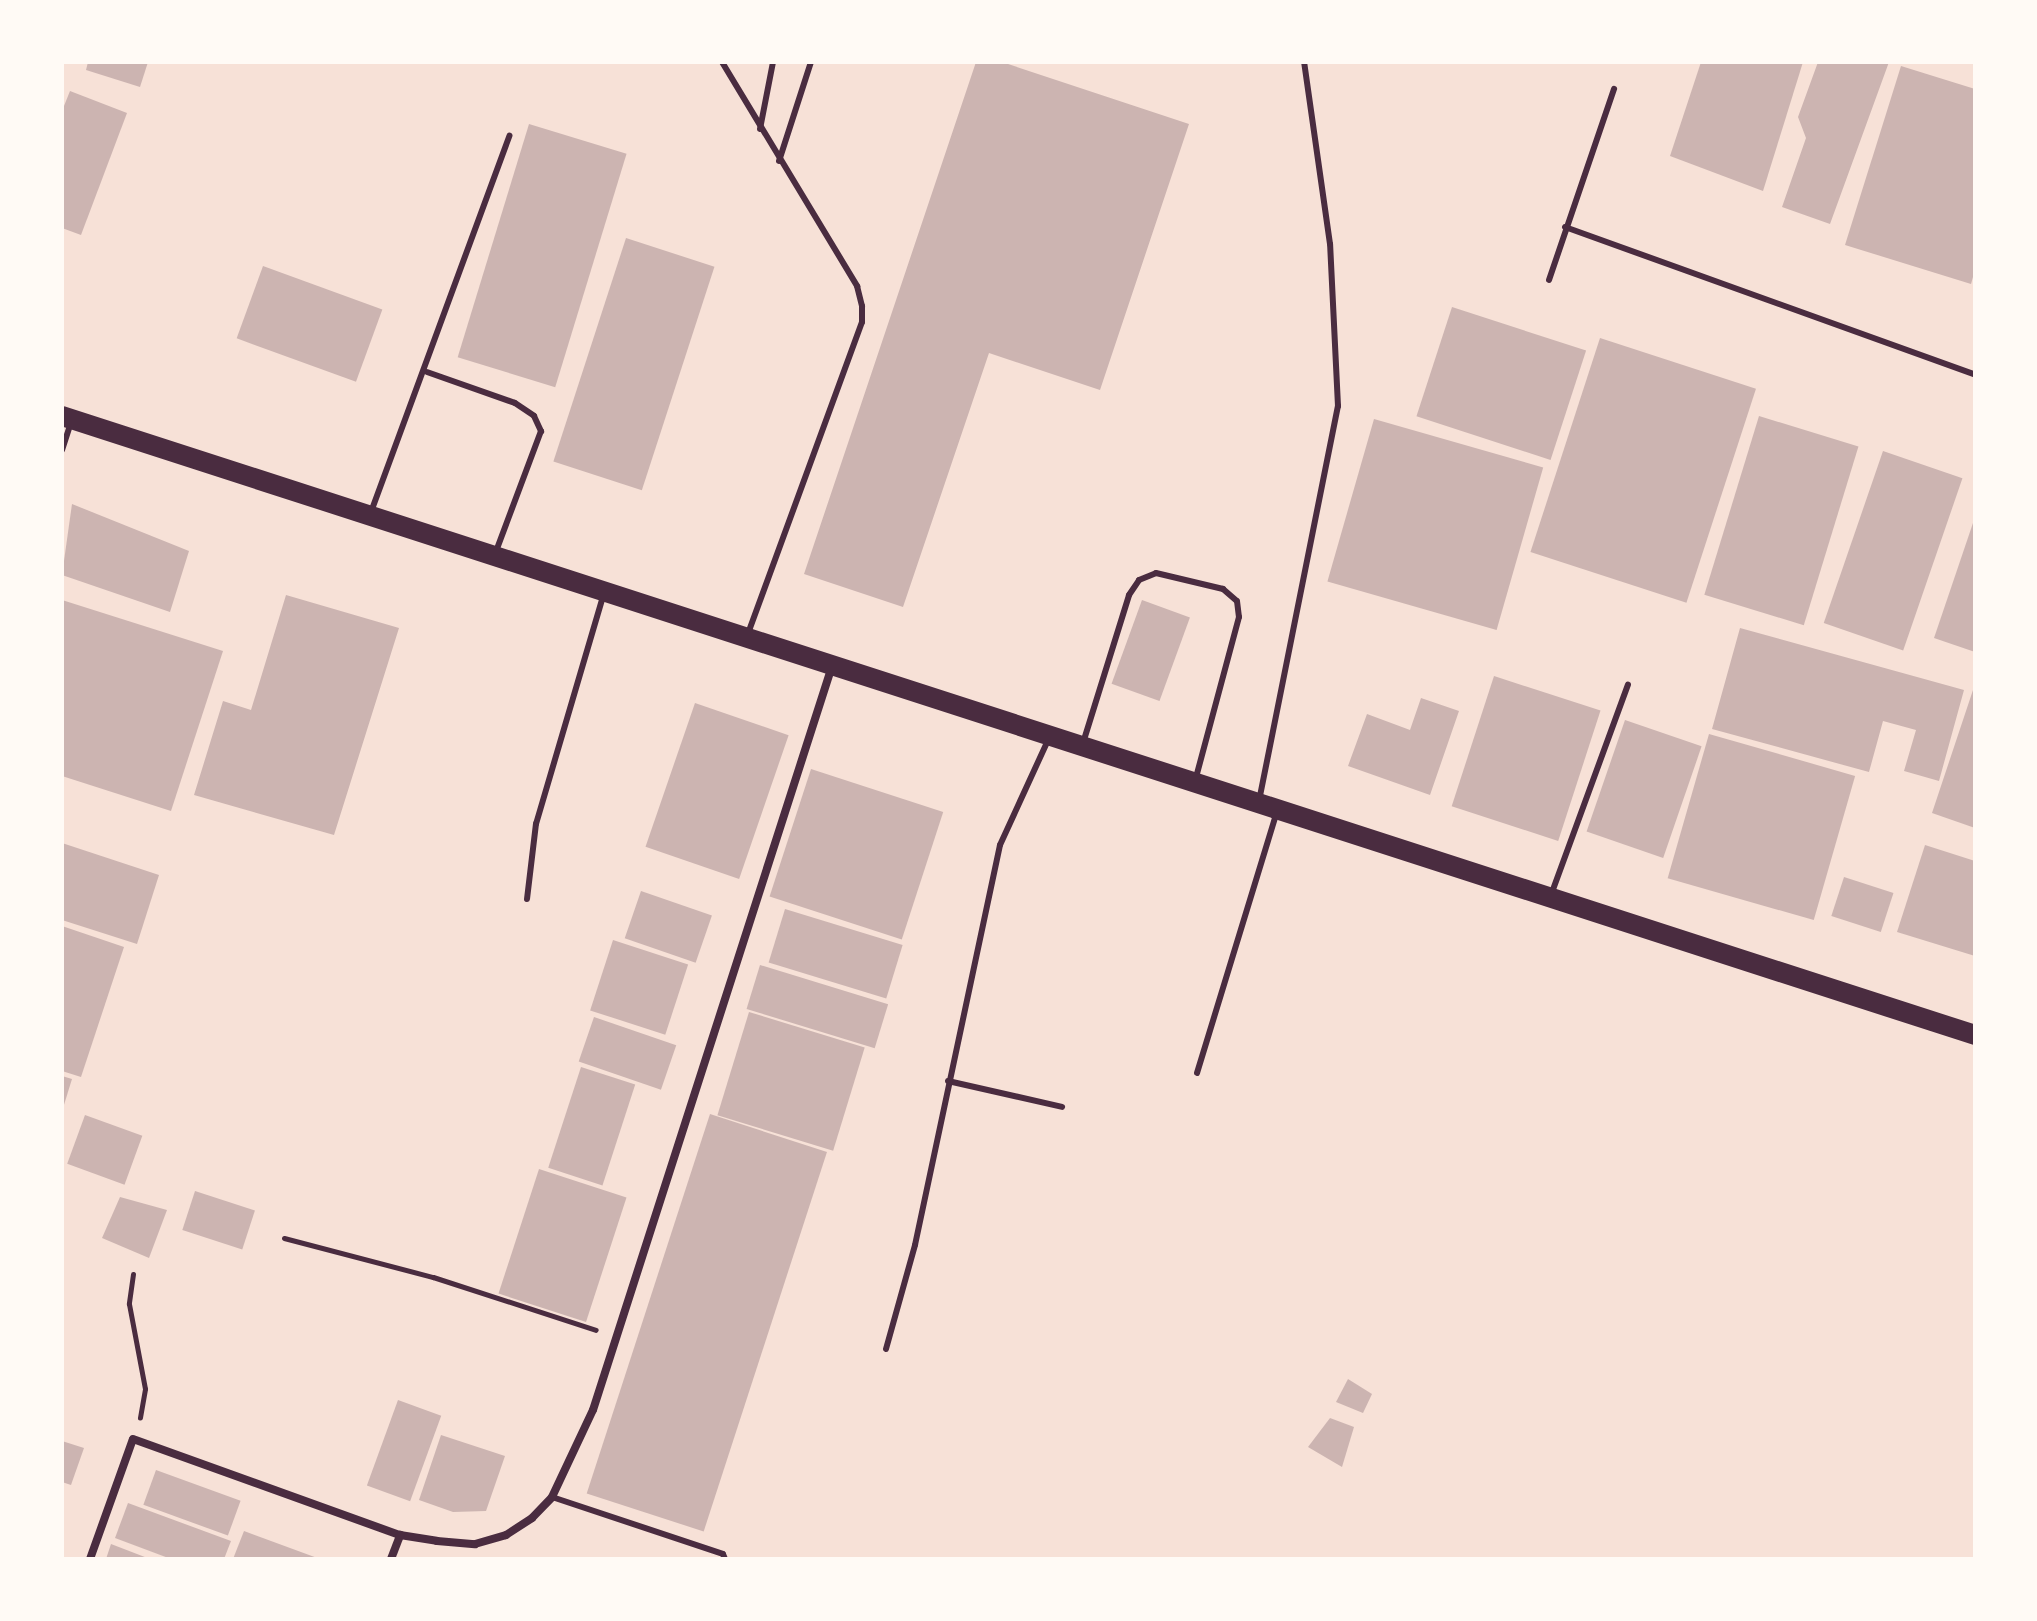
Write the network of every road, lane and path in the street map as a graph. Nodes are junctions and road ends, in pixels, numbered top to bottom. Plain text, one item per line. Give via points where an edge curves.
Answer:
1 (722, 62) edge
2 (773, 62) edge
3 (811, 62) edge
4 (1304, 62) edge
5 (1614, 89) dead end
6 (760, 129) junction
7 (509, 136) dead end
8 (779, 161) junction
9 (1565, 227) junction
10 (1549, 280) dead end
11 (427, 372) junction
12 (1975, 375) edge
13 (67, 418) edge
14 (62, 450) edge
15 (370, 516) junction
16 (494, 556) junction
17 (605, 592) junction
18 (747, 638) junction
19 (832, 665) junction
20 (1628, 685) dead end
21 (1050, 736) junction
22 (1082, 746) junction
23 (1195, 783) junction
24 (1268, 807) junction
25 (1550, 898) junction
26 (527, 899) dead end
27 (1975, 1035) edge
28 (1197, 1073) dead end
29 (948, 1081) junction
30 (1062, 1107) dead end
31 (284, 1238) dead end
32 (133, 1274) dead end
33 (616, 1336) junction
34 (886, 1349) dead end
35 (133, 1439) junction
36 (552, 1497) junction
37 (400, 1535) junction
38 (90, 1559) edge
39 (391, 1559) edge
40 (725, 1559) edge

1 - 6 lane
2 - 6 lane
3 - 8 lane
4 - 24 lane via 1330,244 1338,406
5 - 9 lane
6 - 8 lane
7 - 11 lane
8 - 18 lane via 857,286 862,322
9 - 10 lane
9 - 12 lane
11 - 15 lane
11 - 16 lane via 515,403 534,416 541,431
13 - 14 lane
13 - 15 main road
15 - 16 main road
16 - 17 main road
17 - 18 main road
17 - 26 lane via 536,824
18 - 19 main road
19 - 21 main road
19 - 33 street
20 - 25 lane
21 - 22 main road
21 - 29 lane via 1000,845
22 - 23 main road
22 - 23 lane via 1129,595 1139,580 1156,573 1223,589 1237,601 1239,617
23 - 24 main road
24 - 25 main road
24 - 28 lane
25 - 27 main road
29 - 30 lane
29 - 34 lane via 915,1245
31 - 33 path via 433,1277
32 - 35 path via 129,1304 145,1389
33 - 36 street via 593,1410
35 - 37 street
35 - 38 street
36 - 37 street via 506,1535 475,1544
36 - 40 lane via 723,1554
37 - 39 street

